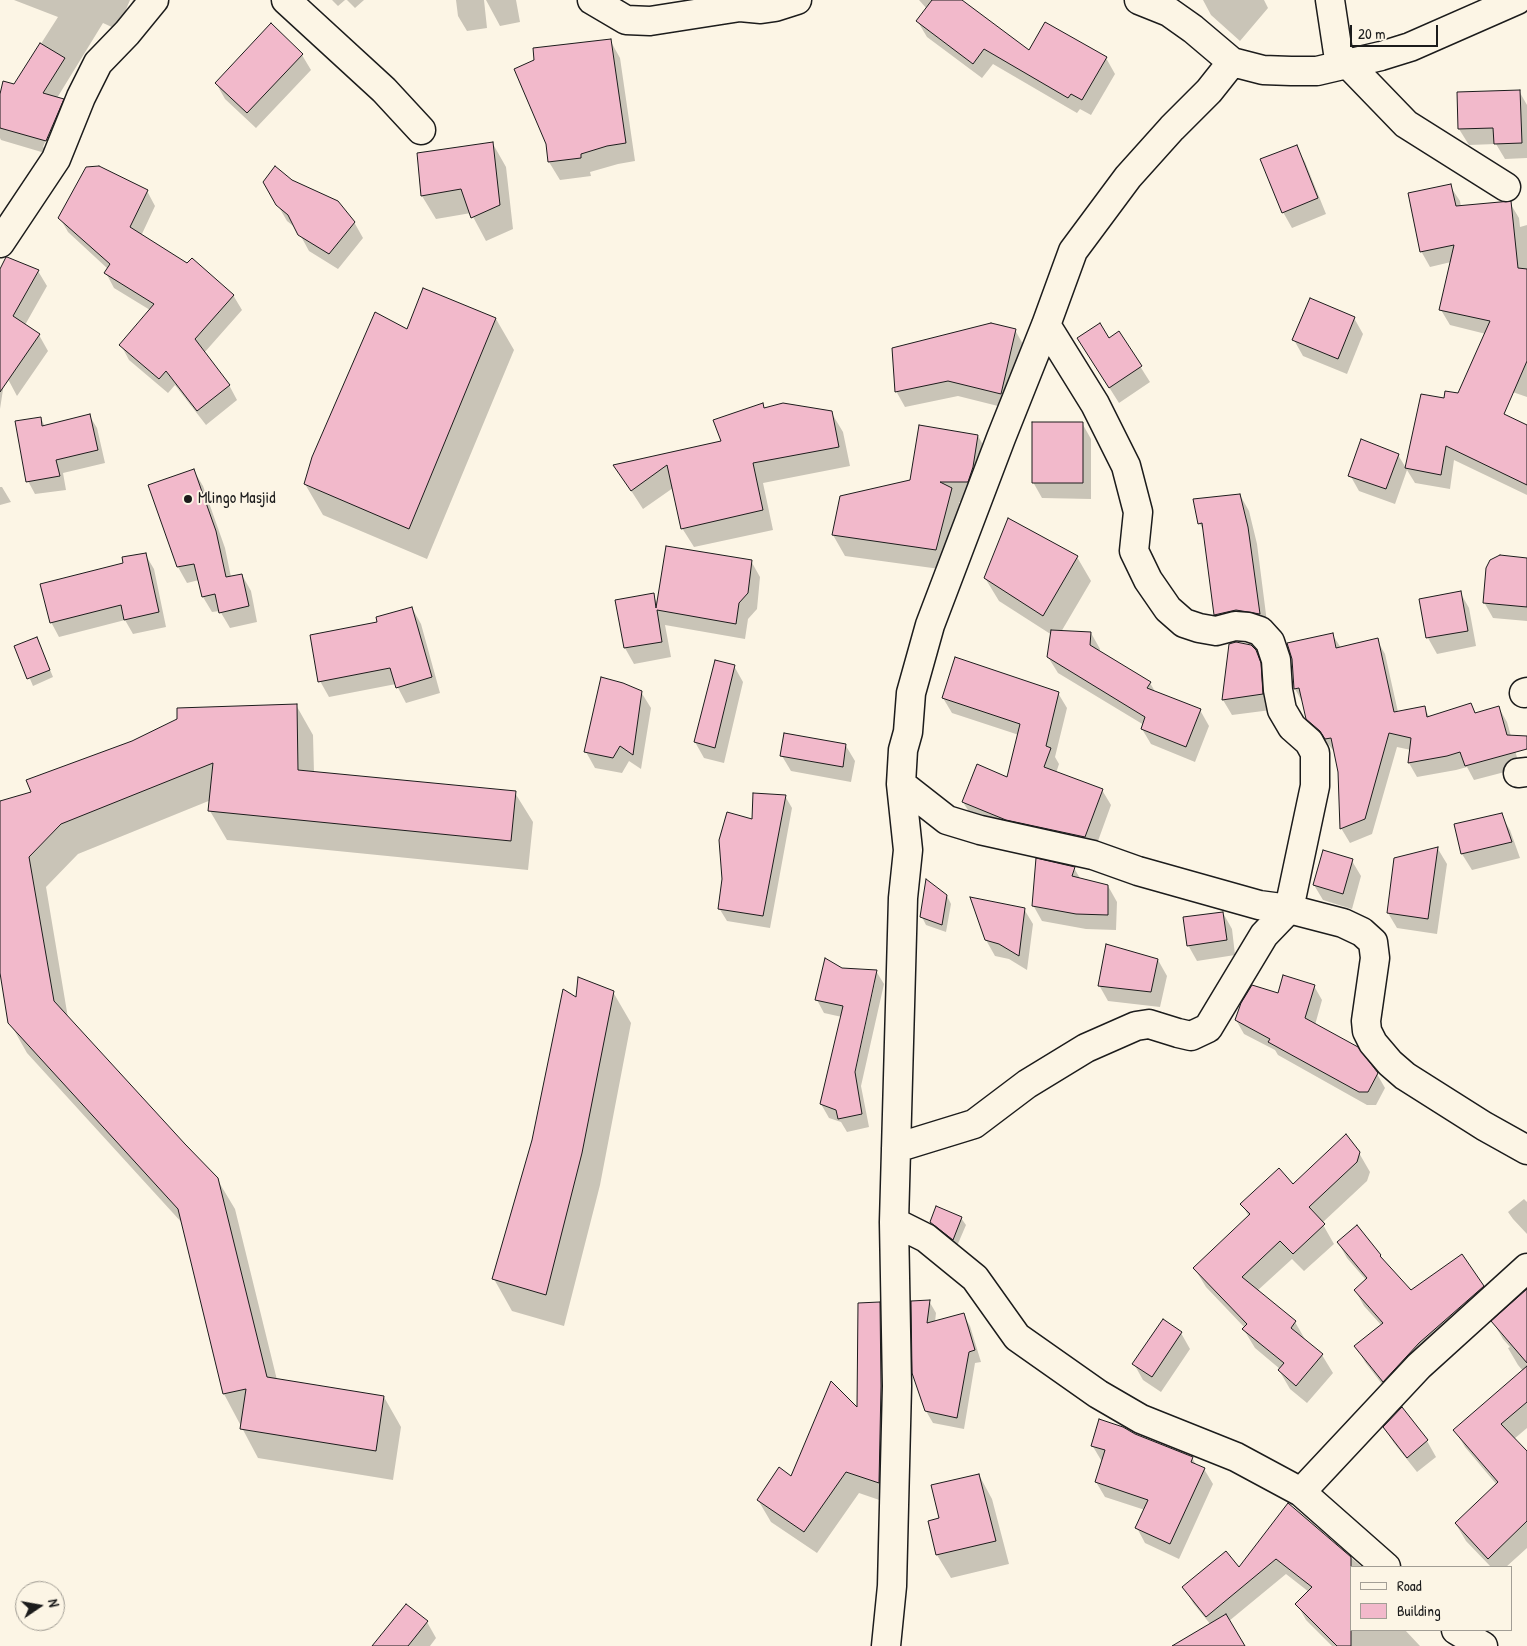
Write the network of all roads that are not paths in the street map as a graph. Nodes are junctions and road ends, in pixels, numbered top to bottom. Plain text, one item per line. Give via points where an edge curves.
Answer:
1 (154, 0) edge
2 (286, 0) edge
3 (592, 0) edge
4 (797, 0) edge
5 (1139, 0) edge
6 (1330, 0) edge
7 (1517, 0) edge
8 (1232, 62) junction
9 (1348, 64) junction
10 (421, 130) dead end
11 (1506, 187) dead end
12 (0, 243) edge
13 (1046, 325) junction
14 (901, 784) junction
15 (1289, 908) junction
16 (896, 1148) junction
17 (1527, 1150) edge
18 (894, 1222) junction
19 (1527, 1268) edge
20 (1301, 1492) junction
21 (1385, 1566) edge
22 (1458, 1631) edge
23 (886, 1646) edge
24 (1483, 1646) edge

1 - 12 street via 98,63 56,159
2 - 10 street via 384,90
3 - 4 street via 626,20 650,21 740,7 768,8
5 - 8 street via 1169,12
6 - 9 street via 1338,54
7 - 9 street via 1410,47
8 - 9 street via 1263,70 1291,72 1317,71
8 - 13 street via 1128,177 1073,251
9 - 11 street via 1406,124
13 - 14 street via 930,625 910,693
13 - 15 street via 1095,404 1126,466 1138,512 1134,551 1168,610 1184,623 1200,628 1216,631 1235,626 1248,627 1260,631 1270,642 1276,660 1282,710 1315,753 1315,786
14 - 15 street via 947,820 1093,855 1259,905
14 - 16 street via 908,850 903,898
15 - 16 street via 1264,935 1208,1028 1191,1036 1149,1024 1136,1026 1086,1048 1027,1084 974,1124
15 - 17 street via 1343,923 1362,932 1373,942 1375,958 1367,1031 1390,1063 1405,1076
16 - 18 street
18 - 20 street via 926,1238 954,1260 975,1278 1017,1338 1098,1394 1141,1420 1236,1458
18 - 23 street via 897,1386 892,1586
19 - 20 street via 1419,1366
20 - 21 street
22 - 24 street

